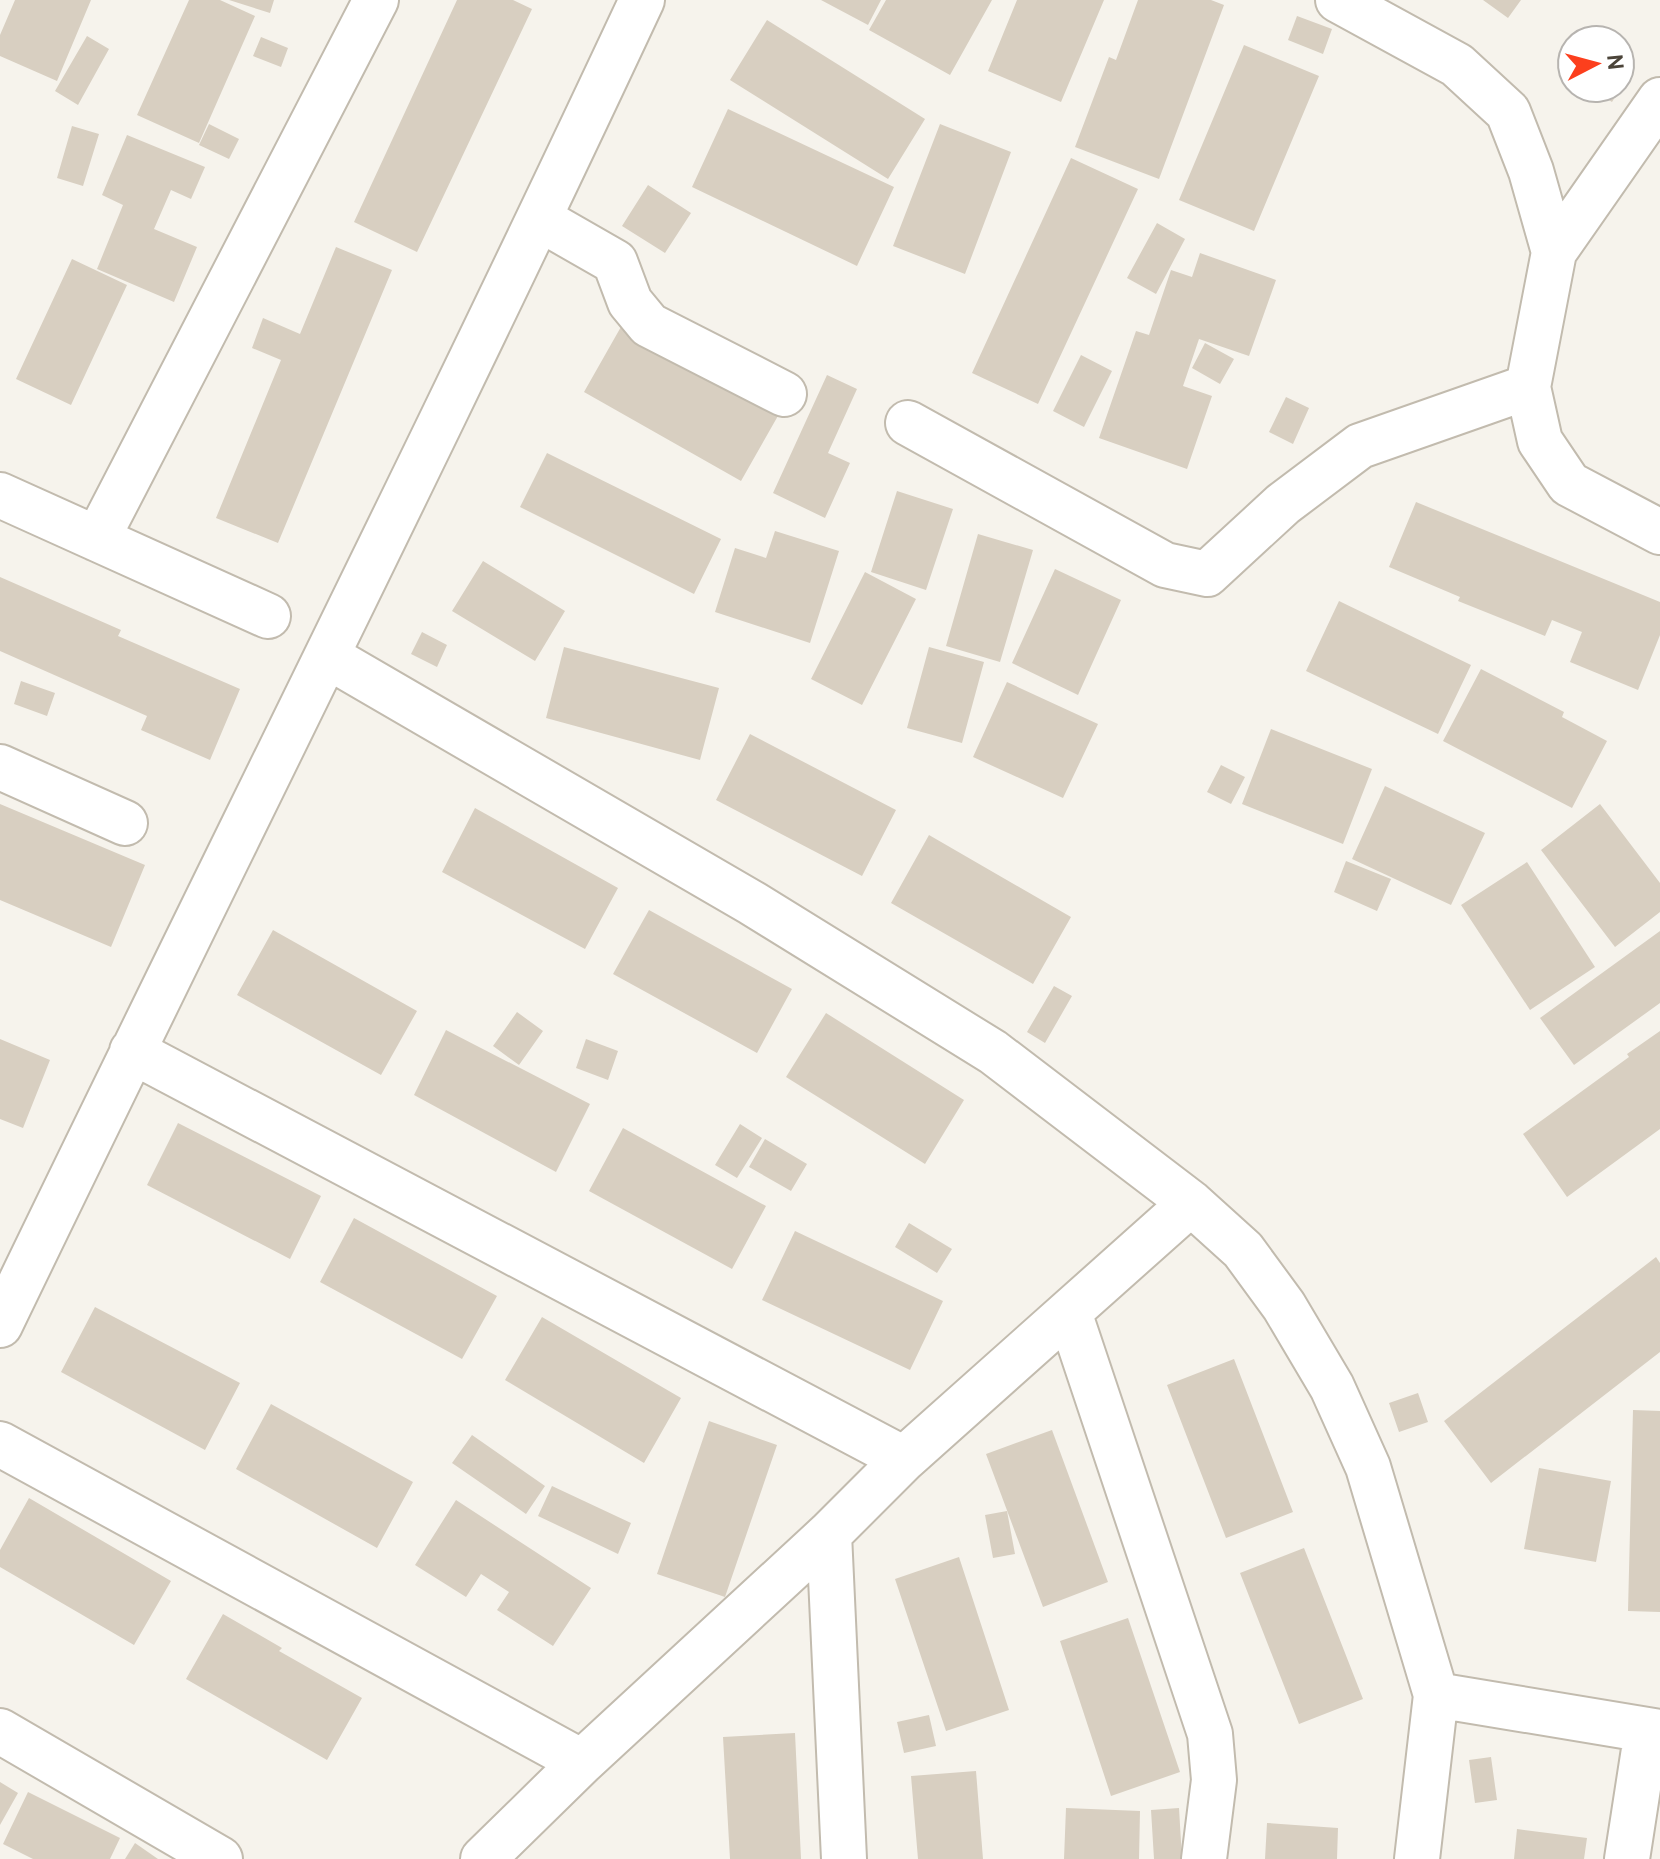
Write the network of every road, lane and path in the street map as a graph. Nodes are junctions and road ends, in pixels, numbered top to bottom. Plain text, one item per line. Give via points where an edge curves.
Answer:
1 (376, 0) edge
2 (642, 0) edge
3 (1338, 0) edge
4 (1660, 100) edge
5 (540, 219) junction
6 (1554, 252) junction
7 (1528, 387) junction
8 (784, 394) dead end
9 (908, 423) dead end
10 (0, 495) edge
11 (1660, 532) edge
12 (97, 539) junction
13 (268, 616) dead end
14 (327, 656) junction
15 (0, 767) edge
16 (125, 823) dead end
17 (132, 1051) junction
18 (1191, 1203) junction
19 (1069, 1312) junction
20 (0, 1325) edge
21 (0, 1444) edge
22 (904, 1459) junction
23 (829, 1534) junction
24 (1436, 1695) junction
25 (0, 1731) edge
26 (1653, 1731) edge
27 (582, 1762) junction
28 (220, 1859) edge
29 (483, 1859) edge
30 (844, 1859) edge
31 (1204, 1859) edge
32 (1417, 1859) edge
33 (1627, 1859) edge

1 - 12 street
2 - 5 street
3 - 6 street via 1457,65 1508,112
4 - 6 street
5 - 8 street via 615,262 630,302 649,325
5 - 14 street
6 - 7 street
7 - 9 street via 1360,446 1283,504 1207,574 1165,565
7 - 11 street via 1540,441 1569,484
10 - 12 street
12 - 13 street
14 - 17 street
14 - 18 street via 752,903 993,1052
15 - 16 street
17 - 20 street
17 - 22 street
18 - 19 street
18 - 24 street via 1243,1250 1332,1387 1368,1467
19 - 22 street
19 - 31 street via 1210,1734 1214,1780
21 - 27 street
22 - 23 street
23 - 27 street
23 - 30 street
24 - 26 street
24 - 32 street
25 - 28 street
26 - 33 street
27 - 29 street

